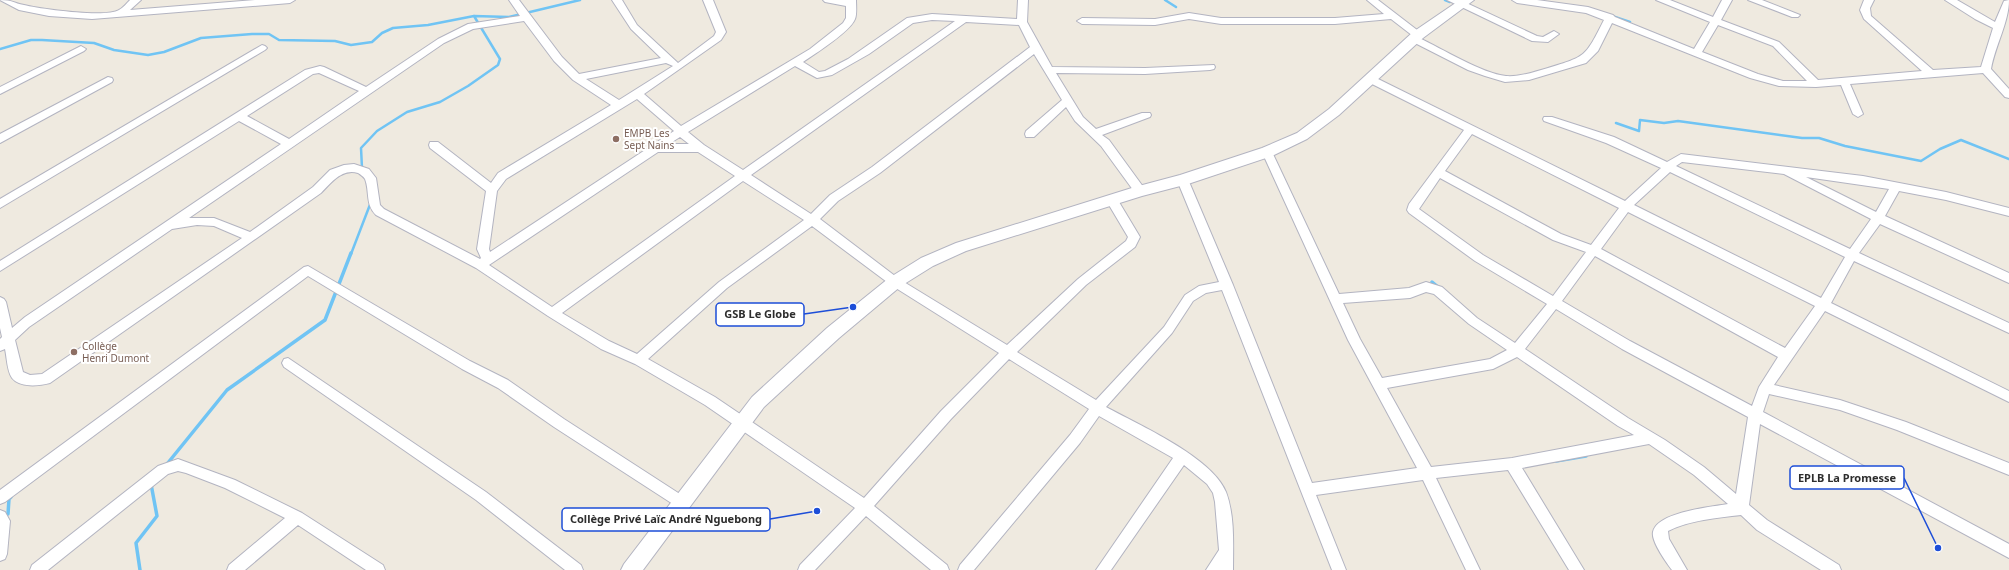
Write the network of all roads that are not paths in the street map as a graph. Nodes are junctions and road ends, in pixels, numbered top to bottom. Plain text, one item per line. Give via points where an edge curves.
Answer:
1 (5, 0) edge
2 (136, 0) edge
3 (290, 0) edge
4 (514, 0) edge
5 (617, 0) edge
6 (708, 0) edge
7 (828, 0) edge
8 (1023, 0) edge
9 (1372, 0) edge
10 (1517, 0) edge
11 (1661, 0) edge
12 (1726, 0) edge
13 (1753, 0) edge
14 (1869, 0) edge
15 (1950, 0) edge
16 (2009, 1) edge
17 (851, 2) edge
18 (1461, 2) edge
19 (1548, 2) edge
20 (223, 3) edge
21 (120, 14) junction
22 (1795, 15) dead end
23 (1392, 16) junction
24 (1610, 17) junction
25 (526, 18) junction
26 (964, 19) junction
27 (1082, 21) dead end
28 (1716, 21) junction
29 (1022, 22) junction
30 (1998, 26) junction
31 (1554, 34) dead end
32 (1416, 37) junction
33 (262, 48) dead end
34 (1035, 48) junction
35 (81, 49) dead end
36 (1696, 53) junction
37 (669, 59) junction
38 (796, 62) junction
39 (677, 67) junction
40 (1210, 67) dead end
41 (1049, 70) junction
42 (1986, 70) junction
43 (1931, 73) junction
44 (577, 78) junction
45 (1370, 79) junction
46 (108, 80) dead end
47 (1844, 81) junction
48 (1816, 84) junction
49 (0, 91) edge
50 (367, 91) junction
51 (637, 93) junction
52 (2009, 95) edge
53 (1067, 101) junction
54 (619, 105) junction
55 (1858, 114) dead end
56 (1146, 115) dead end
57 (239, 116) junction
58 (1548, 119) dead end
59 (1470, 129) junction
60 (681, 131) junction
61 (1096, 133) junction
62 (1030, 134) dead end
63 (0, 139) edge
64 (288, 143) junction
65 (434, 145) dead end
66 (655, 148) junction
67 (700, 148) junction
68 (1267, 152) junction
69 (1668, 167) junction
70 (1782, 170) junction
71 (1439, 173) junction
72 (742, 175) junction
73 (1183, 180) junction
74 (1896, 187) junction
75 (492, 190) junction
76 (1140, 191) junction
77 (1112, 200) junction
78 (0, 204) edge
79 (1626, 206) junction
80 (2009, 212) edge
81 (1878, 218) junction
82 (812, 220) junction
83 (163, 228) junction
84 (252, 237) junction
85 (1593, 250) junction
86 (1852, 255) junction
87 (484, 263) junction
88 (0, 267) edge
89 (2009, 278) edge
90 (895, 282) junction
91 (1226, 285) junction
92 (1334, 300) junction
93 (0, 302) edge
94 (1555, 302) junction
95 (1823, 305) junction
96 (552, 313) junction
97 (2009, 328) edge
98 (4, 343) edge
99 (1516, 351) junction
100 (1008, 352) junction
101 (1788, 356) junction
102 (639, 360) junction
103 (288, 363) dead end
104 (1378, 384) junction
105 (1766, 388) junction
106 (2009, 397) edge
107 (1097, 408) junction
108 (1755, 416) junction
109 (741, 423) junction
110 (1651, 438) junction
111 (1182, 456) junction
112 (1512, 464) junction
113 (2009, 469) edge
114 (1427, 473) junction
115 (1308, 490) junction
116 (0, 498) edge
117 (681, 502) junction
118 (864, 507) junction
119 (1741, 509) junction
120 (0, 516) edge
121 (297, 517) junction
122 (2009, 551) edge
123 (1226, 552) junction
124 (0, 554) edge
125 (37, 570) edge
126 (234, 570) edge
127 (378, 570) edge
128 (576, 570) edge
129 (631, 570) edge
130 (805, 570) edge
131 (942, 570) edge
132 (965, 570) edge
133 (1102, 570) edge
134 (1213, 570) edge
135 (1226, 570) edge
136 (1339, 570) edge
137 (1473, 570) edge
138 (1577, 570) edge
139 (1680, 570) edge
140 (1834, 570) edge

1 - 21 street via 19,7 49,13 92,16
2 - 21 street
3 - 20 street
4 - 25 street
5 - 37 street via 621,11 642,35
6 - 39 street via 721,35
7 - 17 street
8 - 29 street
9 - 23 street
10 - 19 street
11 - 28 street
12 - 28 street
13 - 22 street
14 - 43 street via 1865,7 1867,16
15 - 30 street via 1978,18
16 - 30 street
17 - 38 street via 851,18 846,25
18 - 31 street via 1535,39 1545,40
18 - 32 main road
19 - 24 street
20 - 21 street
23 - 27 street via 1334,21 1221,21 1189,16 1155,22
23 - 32 street
24 - 32 street via 1593,51 1582,61 1529,77 1505,79 1472,68
24 - 36 street
25 - 44 street via 558,59
25 - 50 street via 464,28
26 - 29 street
26 - 38 street via 932,17 910,20 868,51 827,74 816,74
26 - 72 street via 907,62
28 - 36 street
28 - 48 street via 1783,48
29 - 34 street
30 - 42 street
32 - 45 main road
33 - 78 street
34 - 41 street
34 - 82 street via 876,170 834,198
35 - 49 street
36 - 48 street via 1754,76 1784,84
37 - 39 street
37 - 44 street
38 - 60 street
39 - 51 street
40 - 41 street via 1145,71
41 - 53 street
42 - 43 street
42 - 52 street
43 - 47 street
44 - 54 street
45 - 59 street
45 - 68 main road via 1334,112 1302,136
46 - 63 street
47 - 48 street
47 - 55 street
50 - 57 street via 320,69 314,70
50 - 64 street
51 - 54 street
51 - 60 street
53 - 61 street via 1079,119
53 - 62 street
54 - 75 street via 502,176
56 - 61 street
57 - 64 street
57 - 88 street
58 - 69 street via 1610,140
59 - 71 street
59 - 79 street
60 - 66 street
60 - 67 street
61 - 76 street
64 - 83 street
65 - 75 street
66 - 67 street
66 - 87 street
67 - 72 street
68 - 73 main road
68 - 92 street
69 - 70 street via 1675,161 1687,158
69 - 79 street
69 - 86 street
70 - 74 street via 1825,174
70 - 81 street
71 - 85 street via 1557,237
71 - 94 street via 1412,210 1479,258
72 - 82 street
72 - 96 street
73 - 76 main road
73 - 91 street
74 - 80 street via 1946,196
74 - 81 street
75 - 87 street via 483,249
76 - 77 main road
77 - 90 main road via 961,246 927,262
77 - 100 street via 1134,240 1082,282
79 - 85 street
79 - 95 street
81 - 86 street
81 - 89 street
82 - 90 street via 849,244
82 - 102 street via 723,285
83 - 84 street via 203,219
83 - 98 street via 19,327
84 - 87 street via 317,190 334,173 354,168 365,172 370,178 376,210
84 - 98 street via 47,378 20,378
85 - 94 street
85 - 101 street
86 - 95 street
86 - 97 street
87 - 96 street
90 - 100 street
90 - 109 main road via 784,377
91 - 107 street via 1203,289 1189,298 1168,330
91 - 115 street
92 - 99 street via 1410,293 1432,287
92 - 104 street
93 - 98 street
94 - 99 street
94 - 108 street via 1626,345
95 - 101 street
95 - 106 street
96 - 102 street via 605,344
99 - 104 street via 1493,364
99 - 110 street
100 - 107 street
100 - 118 street via 946,414
101 - 105 street via 1775,371
102 - 109 street via 710,401
103 - 128 street via 481,496
104 - 114 street
105 - 108 street
105 - 113 street via 1840,405
107 - 111 street
107 - 132 street via 1075,439
108 - 119 street
108 - 122 street
109 - 117 main road
109 - 118 street
110 - 112 street
110 - 119 street via 1716,484
111 - 123 street via 1210,477 1217,486 1226,531
111 - 133 street
112 - 114 street
112 - 138 street
114 - 115 street
114 - 137 street
115 - 136 street
116 - 117 street via 308,270 466,365 503,384
117 - 129 main road
118 - 130 street
118 - 131 street
119 - 139 street via 1685,518 1664,525 1660,534
119 - 140 street via 1784,541
120 - 124 street via 3,521
121 - 125 street via 230,484 187,467 170,466
121 - 126 street
121 - 127 street
123 - 134 street
123 - 135 street

